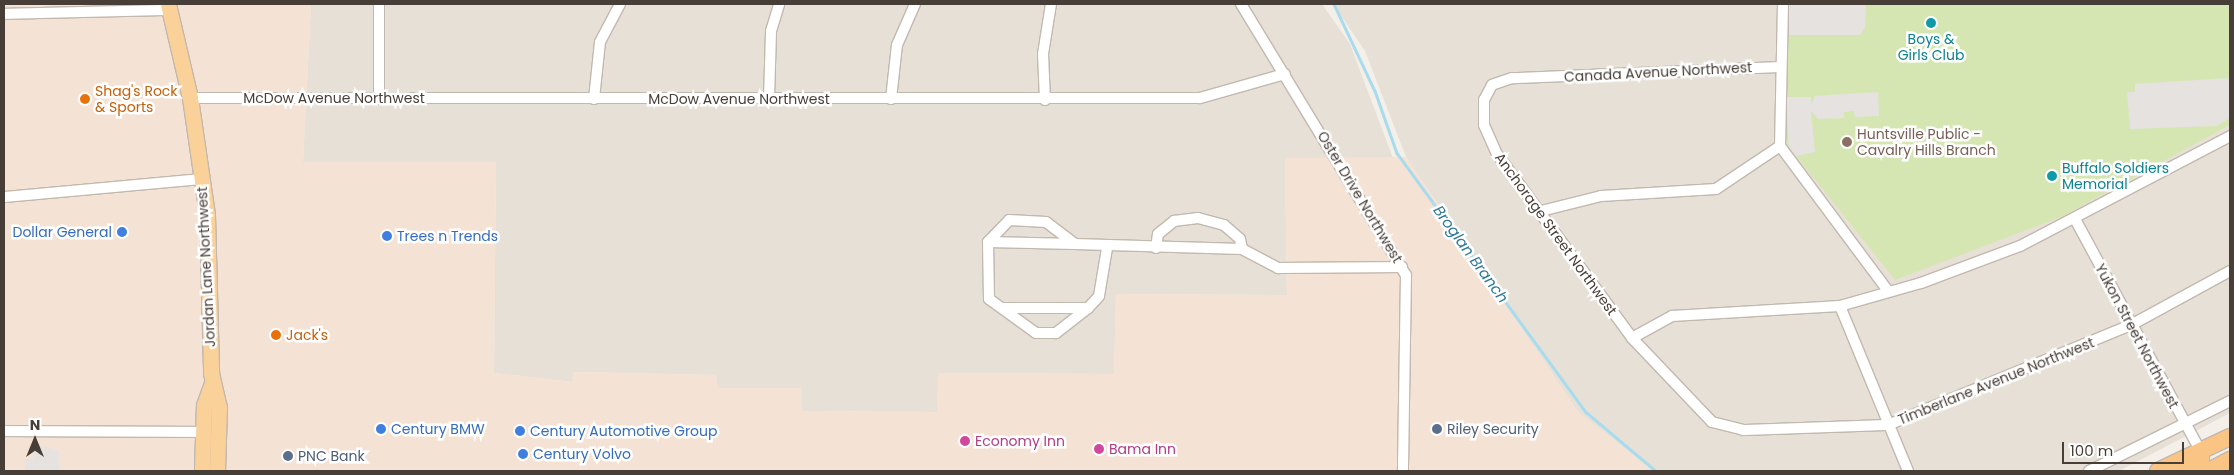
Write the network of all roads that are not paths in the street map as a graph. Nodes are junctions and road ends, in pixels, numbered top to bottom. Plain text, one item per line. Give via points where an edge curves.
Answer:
1 (379, 4) edge
2 (619, 4) edge
3 (779, 4) edge
4 (915, 4) edge
5 (1051, 4) edge
6 (1241, 4) edge
7 (1783, 4) edge
8 (169, 7) edge
9 (4, 14) edge
10 (1780, 67) junction
11 (1286, 74) junction
12 (1537, 77) joint
13 (190, 98) junction
14 (379, 99) junction
15 (594, 99) junction
16 (769, 99) junction
17 (891, 99) junction
18 (1045, 100) junction
19 (2230, 136) edge
20 (1780, 146) junction
21 (202, 179) junction
22 (4, 196) edge
23 (1541, 211) junction
24 (2075, 219) junction
25 (988, 242) junction
26 (1075, 244) junction
27 (1107, 248) junction
28 (1156, 248) junction
29 (1242, 249) junction
30 (1402, 267) junction
31 (2230, 271) edge
32 (1888, 291) junction
33 (1840, 306) junction
34 (1003, 308) junction
35 (1088, 308) junction
36 (2131, 325) junction
37 (1632, 338) junction
38 (212, 383) junction
39 (2230, 401) edge
40 (1888, 424) junction
41 (2186, 424) junction
42 (4, 431) edge
43 (204, 432) junction
44 (2230, 437) edge
45 (2201, 452) junction
46 (2230, 460) edge
47 (202, 471) edge
48 (217, 471) edge
49 (1402, 471) edge
50 (1908, 471) edge
51 (2089, 471) edge
52 (2158, 471) edge
53 (2187, 471) edge
54 (2209, 471) edge

1 - 14 street
2 - 15 street via 600,42
3 - 16 street via 771,31
4 - 17 street via 897,44
5 - 18 street via 1043,54
6 - 11 street, Oster Drive Northwest
7 - 10 street
8 - 9 street
8 - 13 main road, Jordan Lane Northwest
10 - 12 street, Canada Avenue Northwest
10 - 20 street
11 - 18 street, McDow Avenue Northwest via 1200,98
11 - 30 street, Oster Drive Northwest
12 - 23 street, Anchorage Street Northwest via 1492,85 1484,100 1484,126 1497,154
13 - 14 street, McDow Avenue Northwest
13 - 21 main road, Jordan Lane Northwest
14 - 15 street, McDow Avenue Northwest
15 - 16 street, McDow Avenue Northwest
16 - 17 street, McDow Avenue Northwest
17 - 18 street, McDow Avenue Northwest
19 - 24 street
20 - 23 street via 1716,189 1601,196
20 - 32 street
21 - 22 street
21 - 38 main road, Jordan Lane Northwest
23 - 37 street, Anchorage Street Northwest
24 - 32 street via 1964,268
24 - 36 street, Yukon Street Northwest
25 - 26 street
25 - 26 street via 1009,220 1046,222
25 - 34 street via 989,299
26 - 27 street
27 - 28 street
27 - 35 street via 1099,296
28 - 29 street
28 - 29 street via 1158,234 1174,221 1198,218 1224,225 1240,239
29 - 30 street via 1278,268
30 - 49 street, Oster Drive Northwest via 1406,275
31 - 36 street, Timberlane Avenue Northwest
32 - 33 street
33 - 37 street via 1672,316
33 - 40 street
34 - 35 street
34 - 35 street via 1036,333 1056,333
36 - 40 street, Timberlane Avenue Northwest
36 - 41 street, Yukon Street Northwest
37 - 40 street, Timberlane Avenue Northwest via 1712,422 1743,430
38 - 43 main road, Jordan Lane Northwest via 204,405
38 - 48 main road, Jordan Lane Northwest via 220,407
39 - 41 street
40 - 50 street
41 - 45 street, Yukon Street Northwest
41 - 51 street
42 - 43 street
43 - 47 main road, Jordan Lane Northwest
44 - 45 highway
45 - 52 highway
45 - 53 highway via 2201,462
46 - 54 highway

